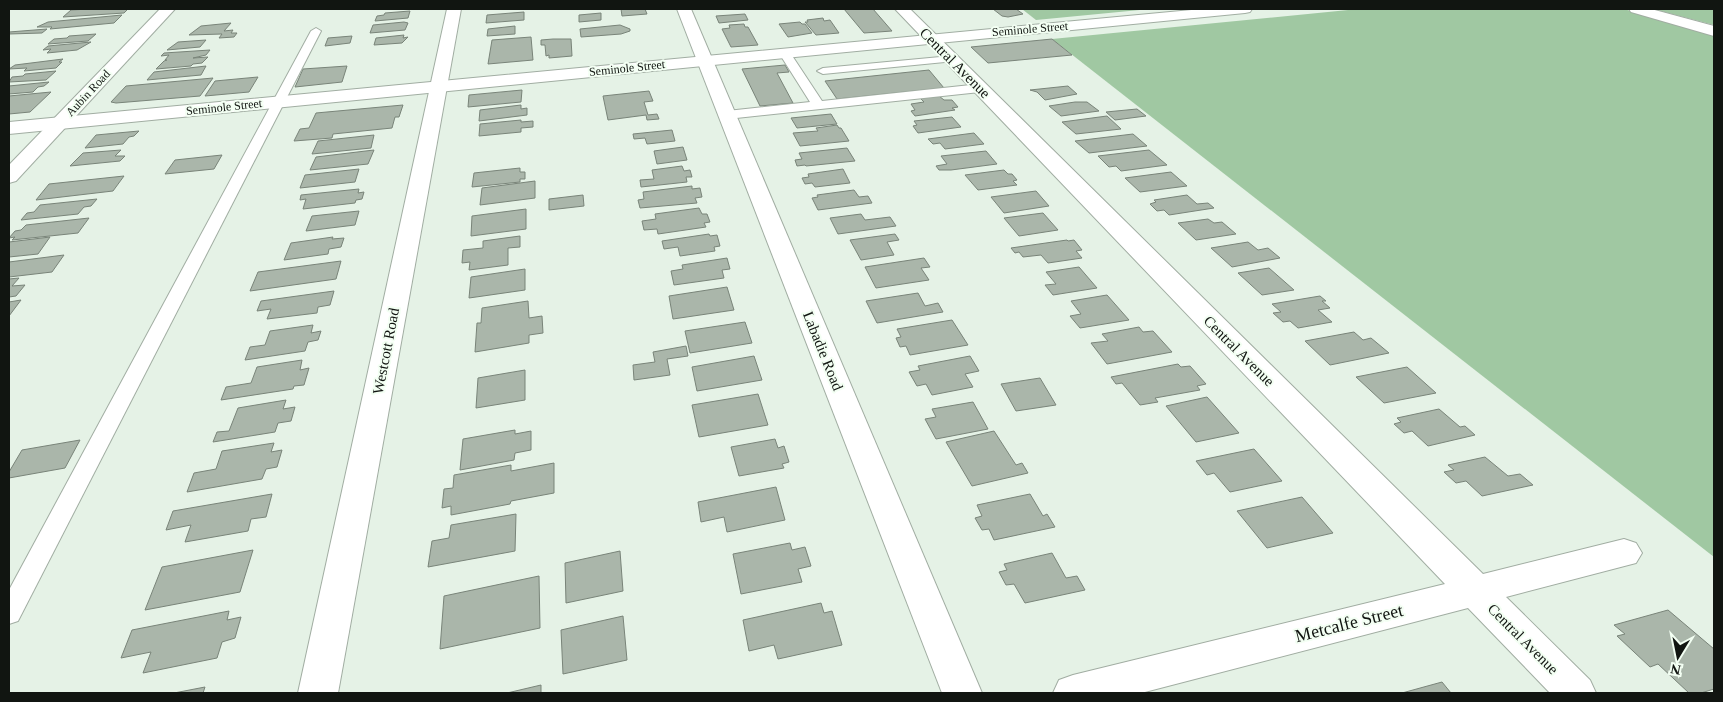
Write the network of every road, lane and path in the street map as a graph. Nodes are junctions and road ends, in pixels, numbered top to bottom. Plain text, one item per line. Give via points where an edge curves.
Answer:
1 (168, 9) edge
2 (454, 9) edge
3 (684, 9) edge
4 (902, 9) edge
5 (1246, 9) edge
6 (1636, 9) edge
7 (316, 31) dead end
8 (1714, 31) edge
9 (931, 39) junction
10 (849, 47) junction
11 (785, 53) junction
12 (951, 59) junction
13 (705, 61) junction
14 (864, 67) junction
15 (823, 71) dead end
16 (439, 86) junction
17 (980, 88) junction
18 (279, 102) junction
19 (818, 104) junction
20 (727, 115) junction
21 (60, 123) junction
22 (9, 128) edge
23 (9, 177) edge
24 (1624, 553) dead end
25 (1475, 591) junction
26 (9, 614) edge
27 (318, 693) edge
28 (962, 693) edge
29 (1073, 693) edge
30 (1576, 693) edge

1 - 21 street, Aubin Road
2 - 16 street, Westcott Road
3 - 13 street, Labadie Road
4 - 9 street, Central Avenue
5 - 9 street, Seminole Street
6 - 8 street
7 - 18 lane
9 - 10 street, Seminole Street
9 - 12 street, Central Avenue
10 - 11 street, Seminole Street
10 - 14 lane
11 - 13 street, Seminole Street
11 - 19 lane
12 - 14 lane
12 - 17 street, Central Avenue
13 - 16 street, Seminole Street
13 - 20 street, Labadie Road
14 - 15 lane
16 - 18 street, Seminole Street
16 - 27 street, Westcott Road
17 - 19 lane
17 - 25 street, Central Avenue
18 - 21 street, Seminole Street
18 - 26 lane
19 - 20 lane
20 - 28 street, Labadie Road
21 - 22 street, Seminole Street
21 - 23 street, Aubin Road
24 - 25 street, Metcalfe Street
25 - 29 street, Metcalfe Street
25 - 30 street, Central Avenue

